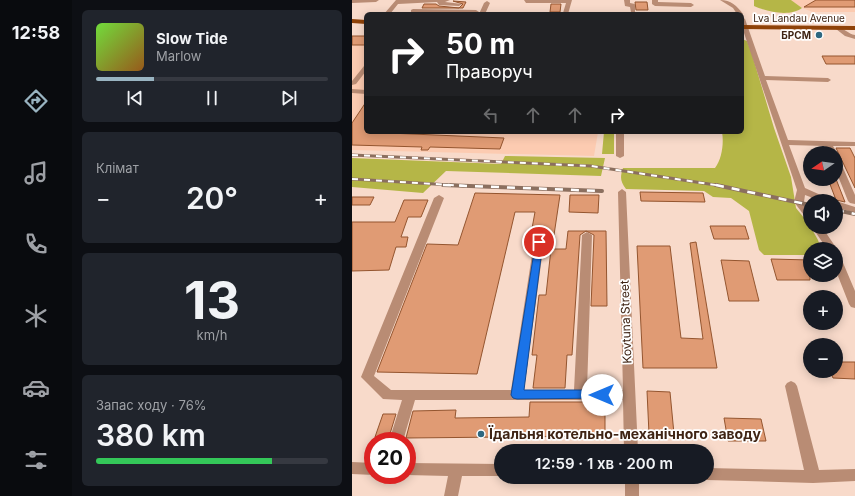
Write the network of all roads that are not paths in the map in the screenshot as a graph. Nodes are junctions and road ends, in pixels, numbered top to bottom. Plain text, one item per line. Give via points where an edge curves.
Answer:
1 (376, 0) edge
2 (446, 0) edge
3 (568, 0) edge
4 (627, 0) edge
5 (655, 0) edge
6 (723, 0) edge
7 (352, 1) edge
8 (398, 1) edge
9 (420, 1) edge
10 (435, 1) junction
11 (526, 1) edge
12 (487, 3) dead end
13 (459, 4) dead end
14 (690, 5) dead end
15 (468, 7) dead end
16 (633, 11) dead end
17 (389, 12) edge
18 (476, 12) joint
19 (482, 12) edge
20 (566, 12) edge
21 (739, 12) edge
22 (352, 22) edge
23 (364, 22) edge
24 (855, 23) edge
25 (744, 24) edge
26 (744, 24) edge
27 (352, 26) edge
28 (364, 26) edge
29 (744, 27) edge
30 (838, 28) junction
31 (855, 28) edge
32 (855, 37) edge
33 (364, 70) edge
34 (763, 78) junction
35 (828, 80) dead end
36 (353, 84) edge
37 (352, 91) edge
38 (364, 92) edge
39 (620, 134) edge
40 (784, 142) junction
41 (828, 143) junction
42 (854, 145) edge
43 (830, 146) edge
44 (620, 156) dead end
45 (843, 177) edge
46 (801, 190) junction
47 (622, 192) dead end
48 (811, 194) edge
49 (439, 198) dead end
50 (855, 201) edge
51 (843, 206) edge
52 (803, 207) edge
53 (855, 210) edge
54 (587, 235) dead end
55 (539, 242) dead end
56 (843, 275) edge
57 (855, 304) edge
58 (791, 386) dead end
59 (410, 395) junction
60 (517, 395) junction
61 (580, 395) junction
62 (629, 395) junction
63 (399, 432) edge
64 (631, 444) edge
65 (352, 468) edge
66 (364, 468) edge
67 (416, 469) edge
68 (456, 470) junction
69 (494, 470) edge
70 (714, 474) edge
71 (855, 475) edge
72 (813, 477) junction
73 (632, 484) edge
74 (451, 496) edge
75 (632, 496) edge

1 - 7 street
2 - 10 street
3 - 11 street
3 - 20 street
4 - 16 street via 627,5 633,5
5 - 14 street via 655,4
6 - 21 street
8 - 9 street
8 - 17 street
9 - 10 street
9 - 18 street via 413,11
10 - 13 street via 440,4
12 - 19 street
15 - 18 street
22 - 23 main road
24 - 25 main road, Lva Landau Avenue
26 - 30 main road, Lva Landau Avenue
27 - 28 main road
29 - 34 street
30 - 31 main road, Lva Landau Avenue
30 - 32 street
33 - 36 street
34 - 35 street
34 - 40 street
37 - 38 street
39 - 44 street
40 - 41 street
40 - 46 street
41 - 42 street
41 - 43 street
45 - 50 street
46 - 48 street
46 - 52 street via 799,202
47 - 62 street, Kovtuna Street
49 - 59 street via 367,377 388,395
51 - 53 street
54 - 61 street
55 - 60 street
56 - 57 street
58 - 72 street
59 - 60 street
59 - 63 street
60 - 61 street
61 - 62 street
62 - 64 street, Kovtuna Street
65 - 66 street
67 - 68 street
68 - 69 street
68 - 74 street
70 - 72 street
71 - 72 street
73 - 75 street

